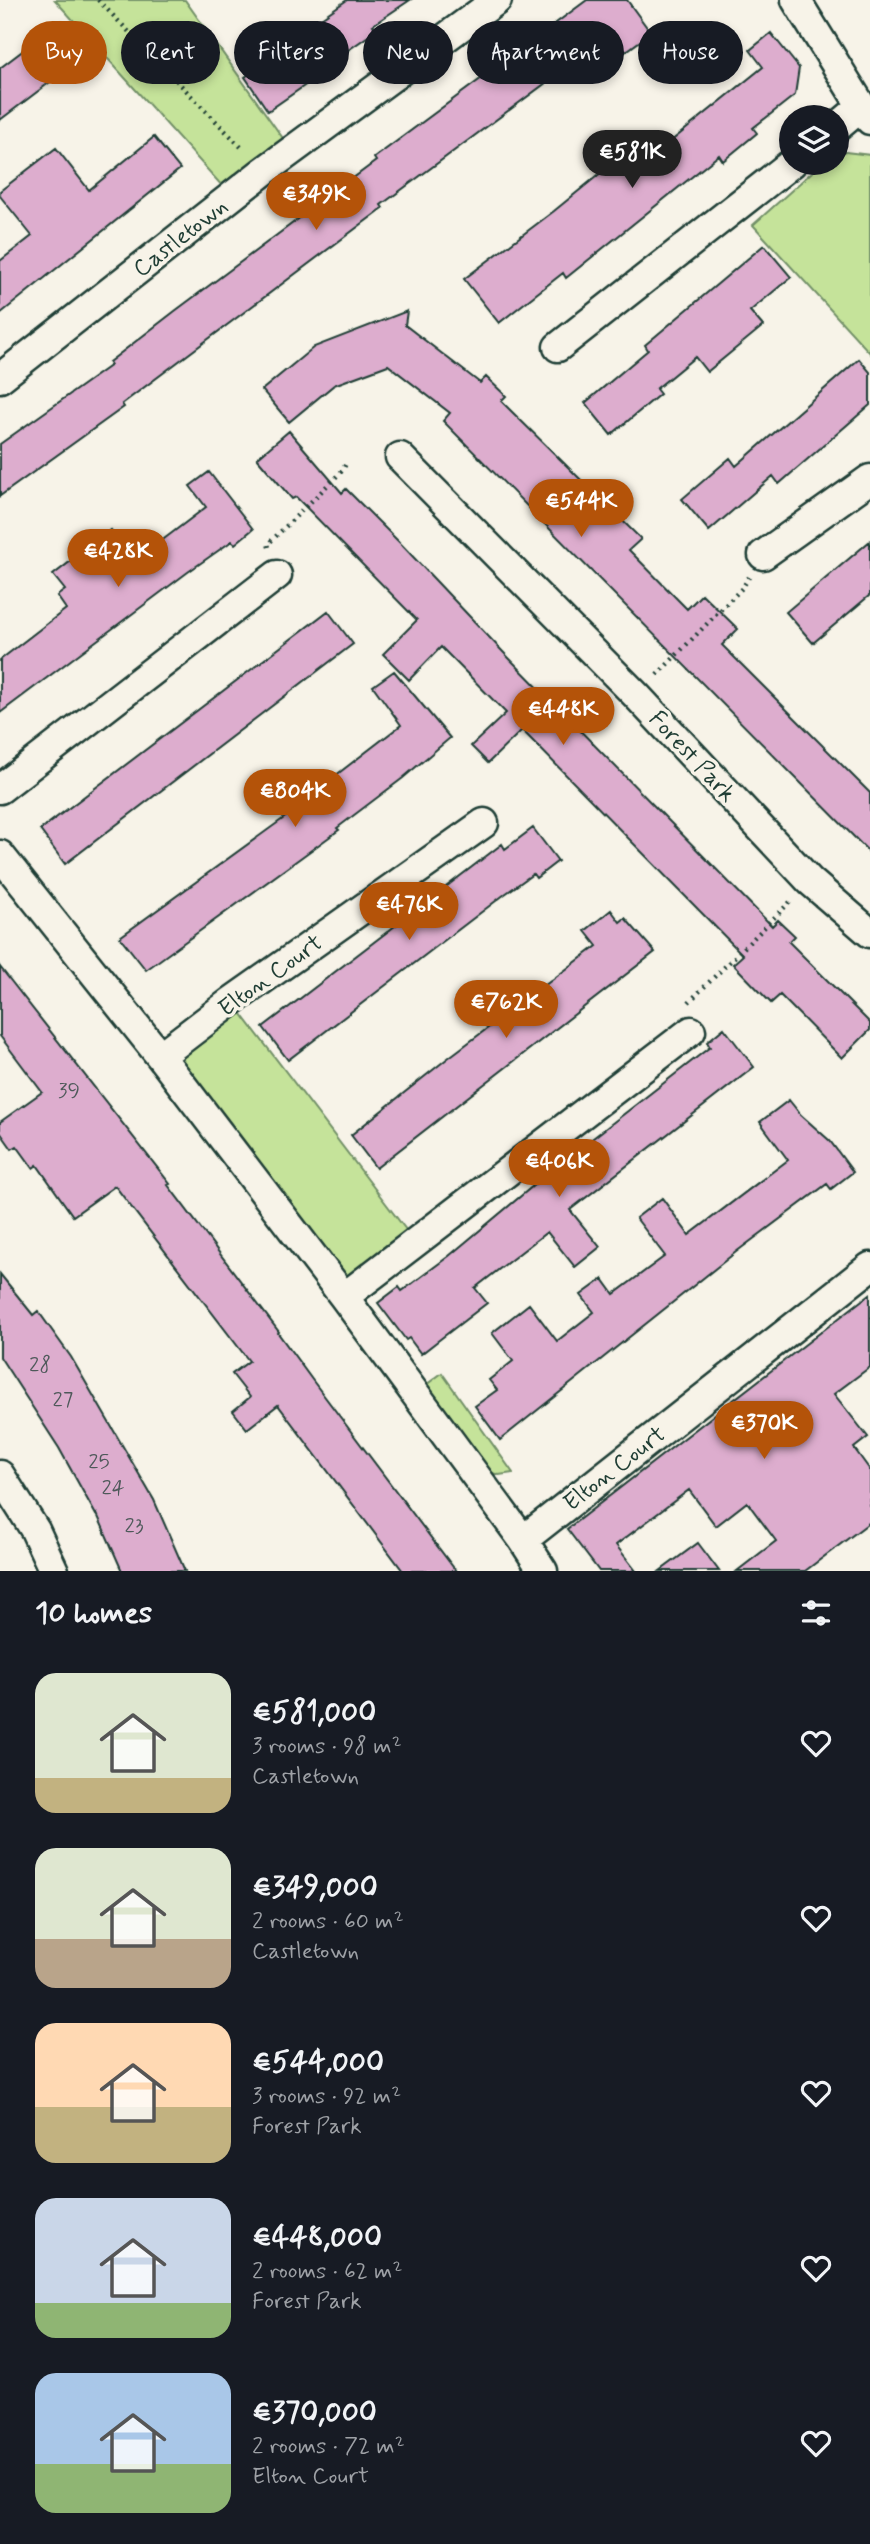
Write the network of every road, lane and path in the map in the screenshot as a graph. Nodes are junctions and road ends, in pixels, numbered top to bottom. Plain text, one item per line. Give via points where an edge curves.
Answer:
1 (98, 0) edge
2 (497, 0) edge
3 (796, 0) edge
4 (867, 115) edge
5 (849, 123) edge
6 (264, 171) junction
7 (779, 173) edge
8 (558, 347) dead end
9 (0, 378) edge
10 (400, 457) dead end
11 (347, 461) dead end
12 (870, 480) edge
13 (762, 555) joint
14 (276, 575) joint
15 (636, 695) junction
16 (0, 789) edge
17 (484, 823) dead end
18 (0, 855) edge
19 (810, 881) junction
20 (870, 933) edge
21 (691, 1031) joint
22 (160, 1056) junction
23 (870, 1267) edge
24 (344, 1297) junction
25 (0, 1475) edge
26 (523, 1540) junction
27 (54, 1571) edge
28 (543, 1571) edge

1 - 6 path
2 - 6 street, Castletown
3 - 4 street
4 - 5 street
6 - 9 street, Castletown
7 - 8 street
10 - 15 street, Forest Park
11 - 14 path via 268,544
12 - 13 street
13 - 15 path via 743,587
14 - 16 street
15 - 19 street, Forest Park
17 - 22 street, Elton Court
18 - 22 street
19 - 20 street, Forest Park
19 - 21 path via 678,1013
21 - 24 street
22 - 24 street
23 - 26 street, Elton Court
24 - 26 street
25 - 27 street via 35,1530
26 - 28 street

